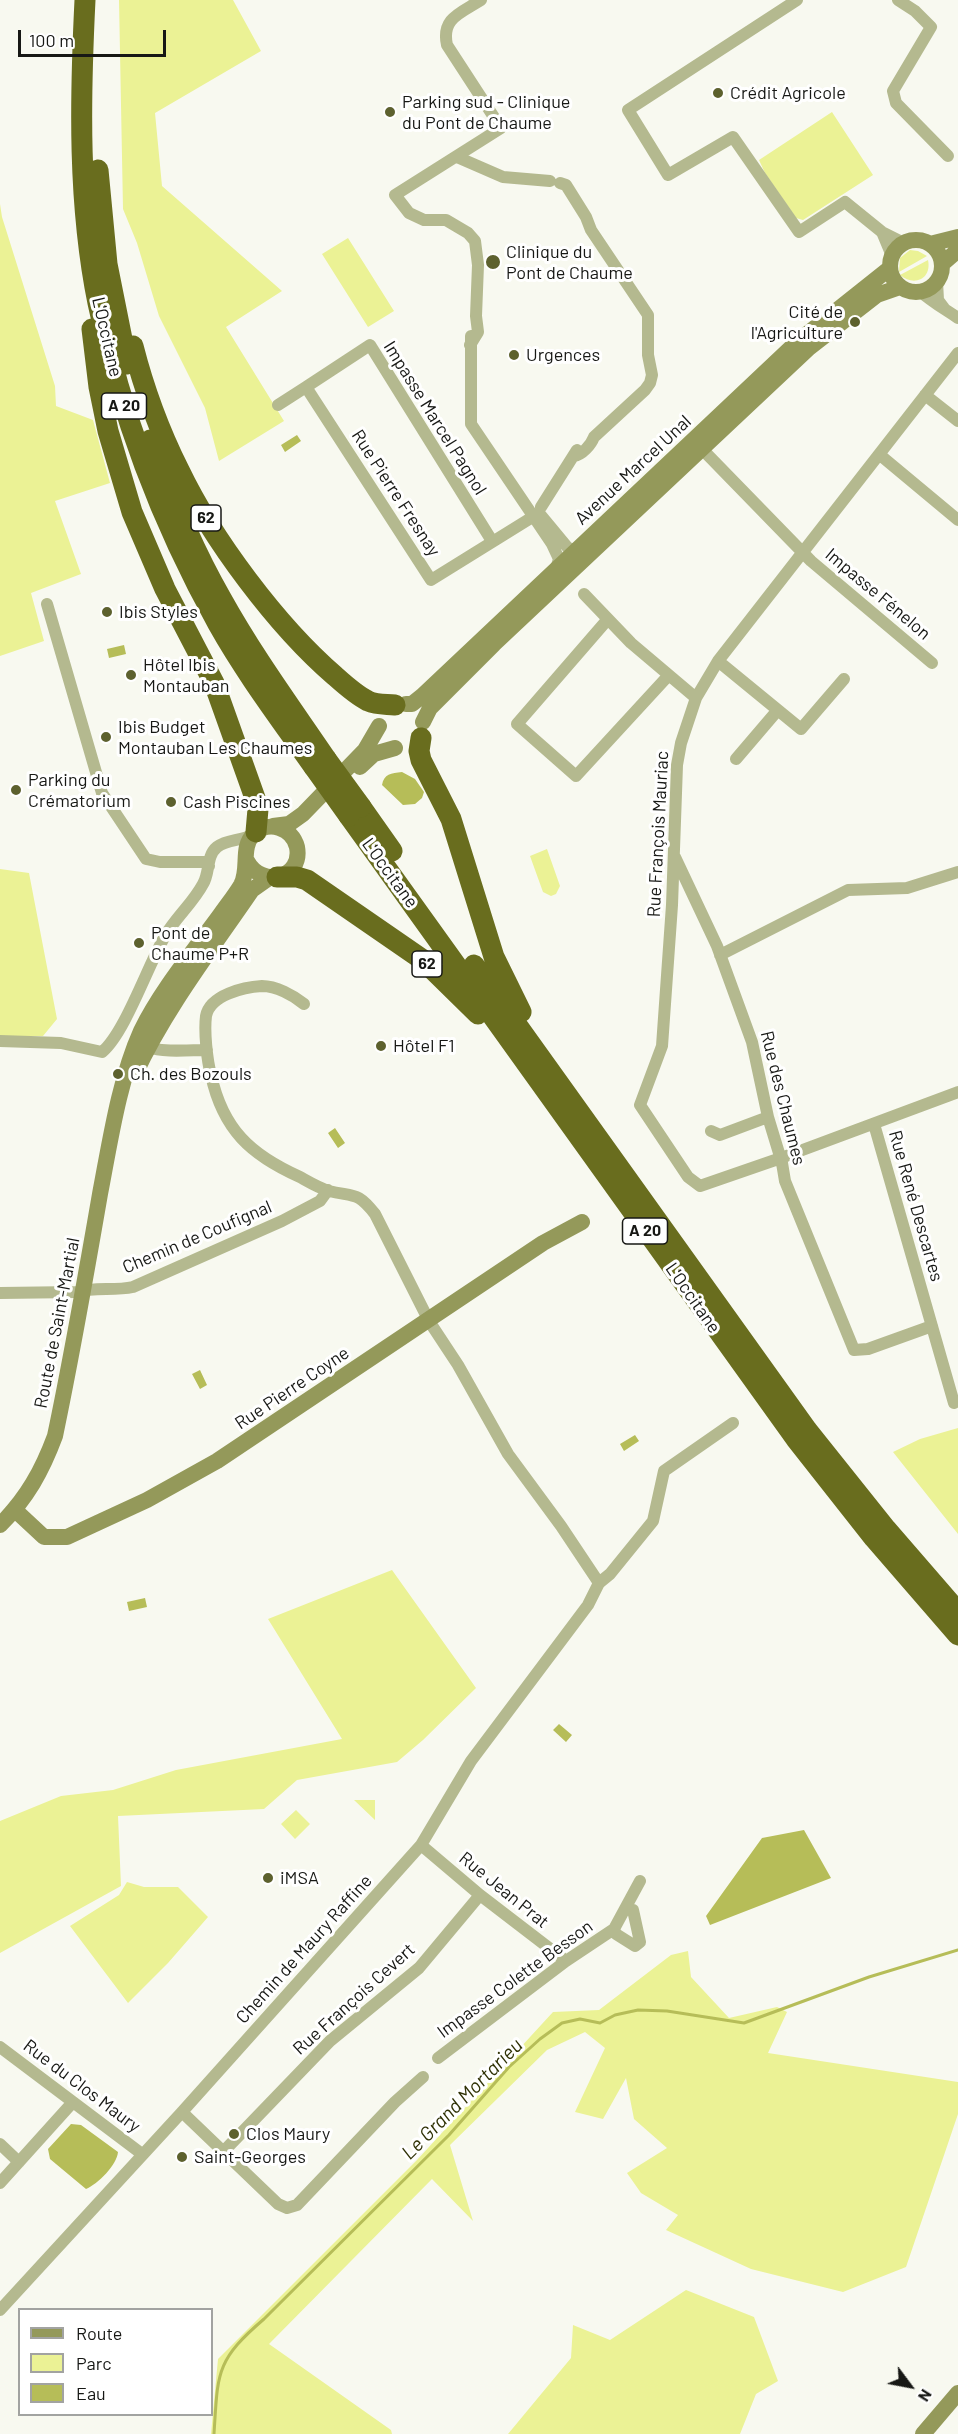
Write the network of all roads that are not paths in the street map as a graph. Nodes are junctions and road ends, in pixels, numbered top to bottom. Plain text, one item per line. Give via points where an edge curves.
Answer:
1 (85, 0) edge
2 (99, 0) edge
3 (481, 0) edge
4 (797, 0) edge
5 (898, 0) edge
6 (948, 156) dead end
7 (458, 157) junction
8 (87, 224) junction
9 (882, 232) junction
10 (958, 237) edge
11 (904, 243) junction
12 (930, 244) junction
13 (958, 250) edge
14 (891, 262) junction
15 (107, 264) junction
16 (942, 264) junction
17 (937, 281) junction
18 (900, 287) junction
19 (920, 291) junction
20 (944, 308) junction
21 (958, 318) edge
22 (957, 351) edge
23 (767, 370) junction
24 (306, 387) junction
25 (926, 394) junction
26 (278, 405) dead end
27 (958, 421) edge
28 (702, 449) junction
29 (880, 455) junction
30 (534, 509) junction
31 (958, 520) edge
32 (492, 541) junction
33 (572, 551) junction
34 (803, 552) junction
35 (556, 569) junction
36 (584, 594) dead end
37 (46, 603) dead end
38 (608, 619) junction
39 (494, 644) junction
40 (718, 660) junction
41 (932, 663) dead end
42 (668, 676) junction
43 (844, 679) dead end
44 (696, 698) junction
45 (400, 704) junction
46 (777, 711) junction
47 (379, 726) junction
48 (422, 730) junction
49 (395, 748) junction
50 (736, 759) dead end
51 (320, 763) junction
52 (260, 831) junction
53 (218, 846) junction
54 (297, 846) junction
55 (675, 856) junction
56 (247, 859) junction
57 (209, 866) junction
58 (958, 872) edge
59 (273, 878) junction
60 (720, 955) junction
61 (176, 977) junction
62 (304, 1004) dead end
63 (159, 1027) junction
64 (0, 1041) edge
65 (148, 1047) junction
66 (177, 1049) junction
67 (207, 1050) junction
68 (553, 1089) junction
69 (958, 1092) edge
70 (117, 1113) junction
71 (768, 1117) junction
72 (874, 1124) junction
73 (711, 1131) dead end
74 (781, 1158) junction
75 (328, 1190) junction
76 (582, 1222) dead end
77 (83, 1290) junction
78 (0, 1293) edge
79 (429, 1321) junction
80 (932, 1326) junction
81 (954, 1402) dead end
82 (733, 1423) dead end
83 (15, 1510) junction
84 (0, 1525) edge
85 (599, 1583) junction
86 (958, 1612) edge
87 (958, 1635) edge
88 (421, 1845) junction
89 (640, 1881) dead end
90 (480, 1895) junction
91 (625, 1909) junction
92 (614, 1929) junction
93 (566, 1961) junction
94 (0, 2047) edge
95 (438, 2058) dead end
96 (423, 2077) dead end
97 (73, 2102) junction
98 (182, 2112) junction
99 (0, 2144) edge
100 (224, 2151) junction
101 (142, 2154) junction
102 (19, 2162) junction
103 (0, 2183) edge
104 (0, 2310) edge
105 (958, 2393) edge
106 (922, 2434) edge

1 - 8 highway, L'Occitane / A 20 via 82,104
2 - 15 highway, L'Occitane / A 20 via 98,176
3 - 7 street via 448,21 444,32 447,45 501,128
4 - 9 street via 628,110 668,175 733,137 800,232 845,202
5 - 6 street via 931,27 893,91 896,103
7 - 30 street via 395,195 409,213 424,220 446,220 475,241 478,265 476,316 470,345 471,424 517,495
7 - 30 street via 503,177 534,177 566,185 648,315 650,383 574,456
8 - 51 highway, L'Occitane / A 20 via 112,362 130,425 168,525 220,626 251,676
8 - 52 highway via 86,279 99,387 119,473 147,551 214,683 255,798
9 - 11 street
9 - 14 street
10 - 12 main road
11 - 12 main road via 917,240
11 - 14 main road
12 - 16 main road
13 - 16 main road
14 - 18 main road via 892,276
14 - 23 main road, Avenue Marcel Unal
15 - 45 highway, 62 via 158,425 180,472 223,544 271,609 327,669 366,700
15 - 51 highway, L'Occitane / A 20 via 127,362 170,492 221,599
16 - 17 main road
17 - 19 main road
17 - 20 street via 938,300
18 - 19 main road
18 - 28 main road, Avenue Marcel Unal via 877,295 809,348
19 - 20 street via 933,304
20 - 21 street
22 - 25 street, Rue François Mauriac
23 - 28 street via 701,440
23 - 33 main road, Avenue Marcel Unal
24 - 26 street
24 - 32 street, Rue Pierre Fresnay via 431,580
24 - 32 street, Impasse Marcel Pagnol via 370,345
25 - 27 street
25 - 29 street, Rue François Mauriac
28 - 34 street, Impasse Fénelon
28 - 39 main road, Avenue Marcel Unal
29 - 31 street
29 - 34 street, Rue François Mauriac
30 - 32 street, Rue Pierre Fresnay
30 - 33 street
30 - 35 street via 559,559
33 - 35 main road, Avenue Marcel Unal
33 - 39 street via 570,569
34 - 40 street, Rue François Mauriac
34 - 41 street, Impasse Fénelon
35 - 45 main road, Avenue Marcel Unal via 422,696 412,704
36 - 38 street
37 - 57 street via 102,793 146,859 204,862
38 - 42 street
38 - 42 street via 517,724 576,776
39 - 48 main road, Avenue Marcel Unal via 430,708
40 - 44 street, Rue François Mauriac
40 - 46 street
42 - 44 street
43 - 46 street via 801,729
44 - 55 street, Rue François Mauriac via 677,765
45 - 47 main road via 383,713
45 - 48 main road via 417,710
46 - 50 street
47 - 49 main road via 383,740
47 - 52 main road via 365,750 303,814 289,824
48 - 49 main road via 410,748
48 - 68 highway via 421,760 451,819 494,957 512,997 543,1047
49 - 54 main road via 366,760 306,824
51 - 68 highway, L'Occitane / A 20, bridge
52 - 53 street
52 - 54 main road via 288,832
52 - 56 main road via 246,850
53 - 56 street via 230,847
53 - 57 street
54 - 59 main road via 291,869
55 - 60 street, Rue des Chaumes
55 - 74 street, Rue François Mauriac via 662,1046 640,1105 688,1177 700,1186
56 - 59 main road via 256,873
56 - 61 main road, Route de Saint-Martial via 242,883
57 - 64 street via 202,887 165,936 106,1049 98,1052 61,1043
58 - 60 street via 907,888 848,890
59 - 63 main road, Route de Saint-Martial via 252,890
59 - 68 highway, 62 via 308,880 423,960 479,1015 511,1057
60 - 71 street, Rue des Chaumes via 752,1042
61 - 65 main road via 146,1035
61 - 70 main road, Route de Saint-Martial via 141,1032 124,1077
62 - 67 street via 293,995 264,986 224,994 206,1015
63 - 65 main road, Route de Saint-Martial
63 - 66 street via 161,1040
65 - 66 street
65 - 70 main road, Route de Saint-Martial
66 - 67 street
67 - 75 street via 211,1076 236,1134 277,1167
68 - 86 highway, L'Occitane / A 20 via 807,1430
68 - 87 highway, L'Occitane / A 20 via 802,1447
69 - 72 street
70 - 77 main road, Route de Saint-Martial
71 - 73 street via 720,1135
71 - 74 street, Rue des Chaumes
72 - 74 street
72 - 80 street, Rue René Descartes
74 - 80 street, Rue des Chaumes via 785,1180 854,1350
75 - 77 street, Chemin de Coufignal via 320,1201 282,1221 144,1283 119,1290
75 - 79 street via 363,1198 375,1214
76 - 79 main road, Rue Pierre Coyne via 543,1243
77 - 78 street, Chemin de Coufignal
77 - 83 main road, Route de Saint-Martial via 55,1436 43,1468
79 - 83 main road, Rue Pierre Coyne via 217,1461 147,1500 67,1537 44,1537
79 - 85 street via 508,1454
80 - 81 street, Rue René Descartes
82 - 85 street, Chemin de Maury Raffine via 664,1471 653,1521
83 - 84 main road, Route de Saint-Martial
85 - 88 street, Chemin de Maury Raffine via 588,1605 471,1761
88 - 90 street, Rue Jean Prat
88 - 98 street, Chemin de Maury Raffine
89 - 91 street, Impasse Colette Besson
90 - 93 street, Rue Jean Prat
90 - 100 street, Rue François Cevert via 419,1968 330,2041
91 - 92 street, Impasse Colette Besson
91 - 92 street, Impasse Colette Besson via 633,1910 640,1942 635,1946
92 - 93 street, Impasse Colette Besson
93 - 95 street, Impasse Colette Besson
94 - 97 street, Rue du Clos Maury
96 - 100 street via 297,2205 287,2208 278,2204
97 - 101 street, Rue du Clos Maury
97 - 102 street
98 - 100 street
98 - 101 street, Chemin de Maury Raffine
99 - 102 street
101 - 104 street, Chemin de Maury Raffine
102 - 103 street
105 - 106 main road

